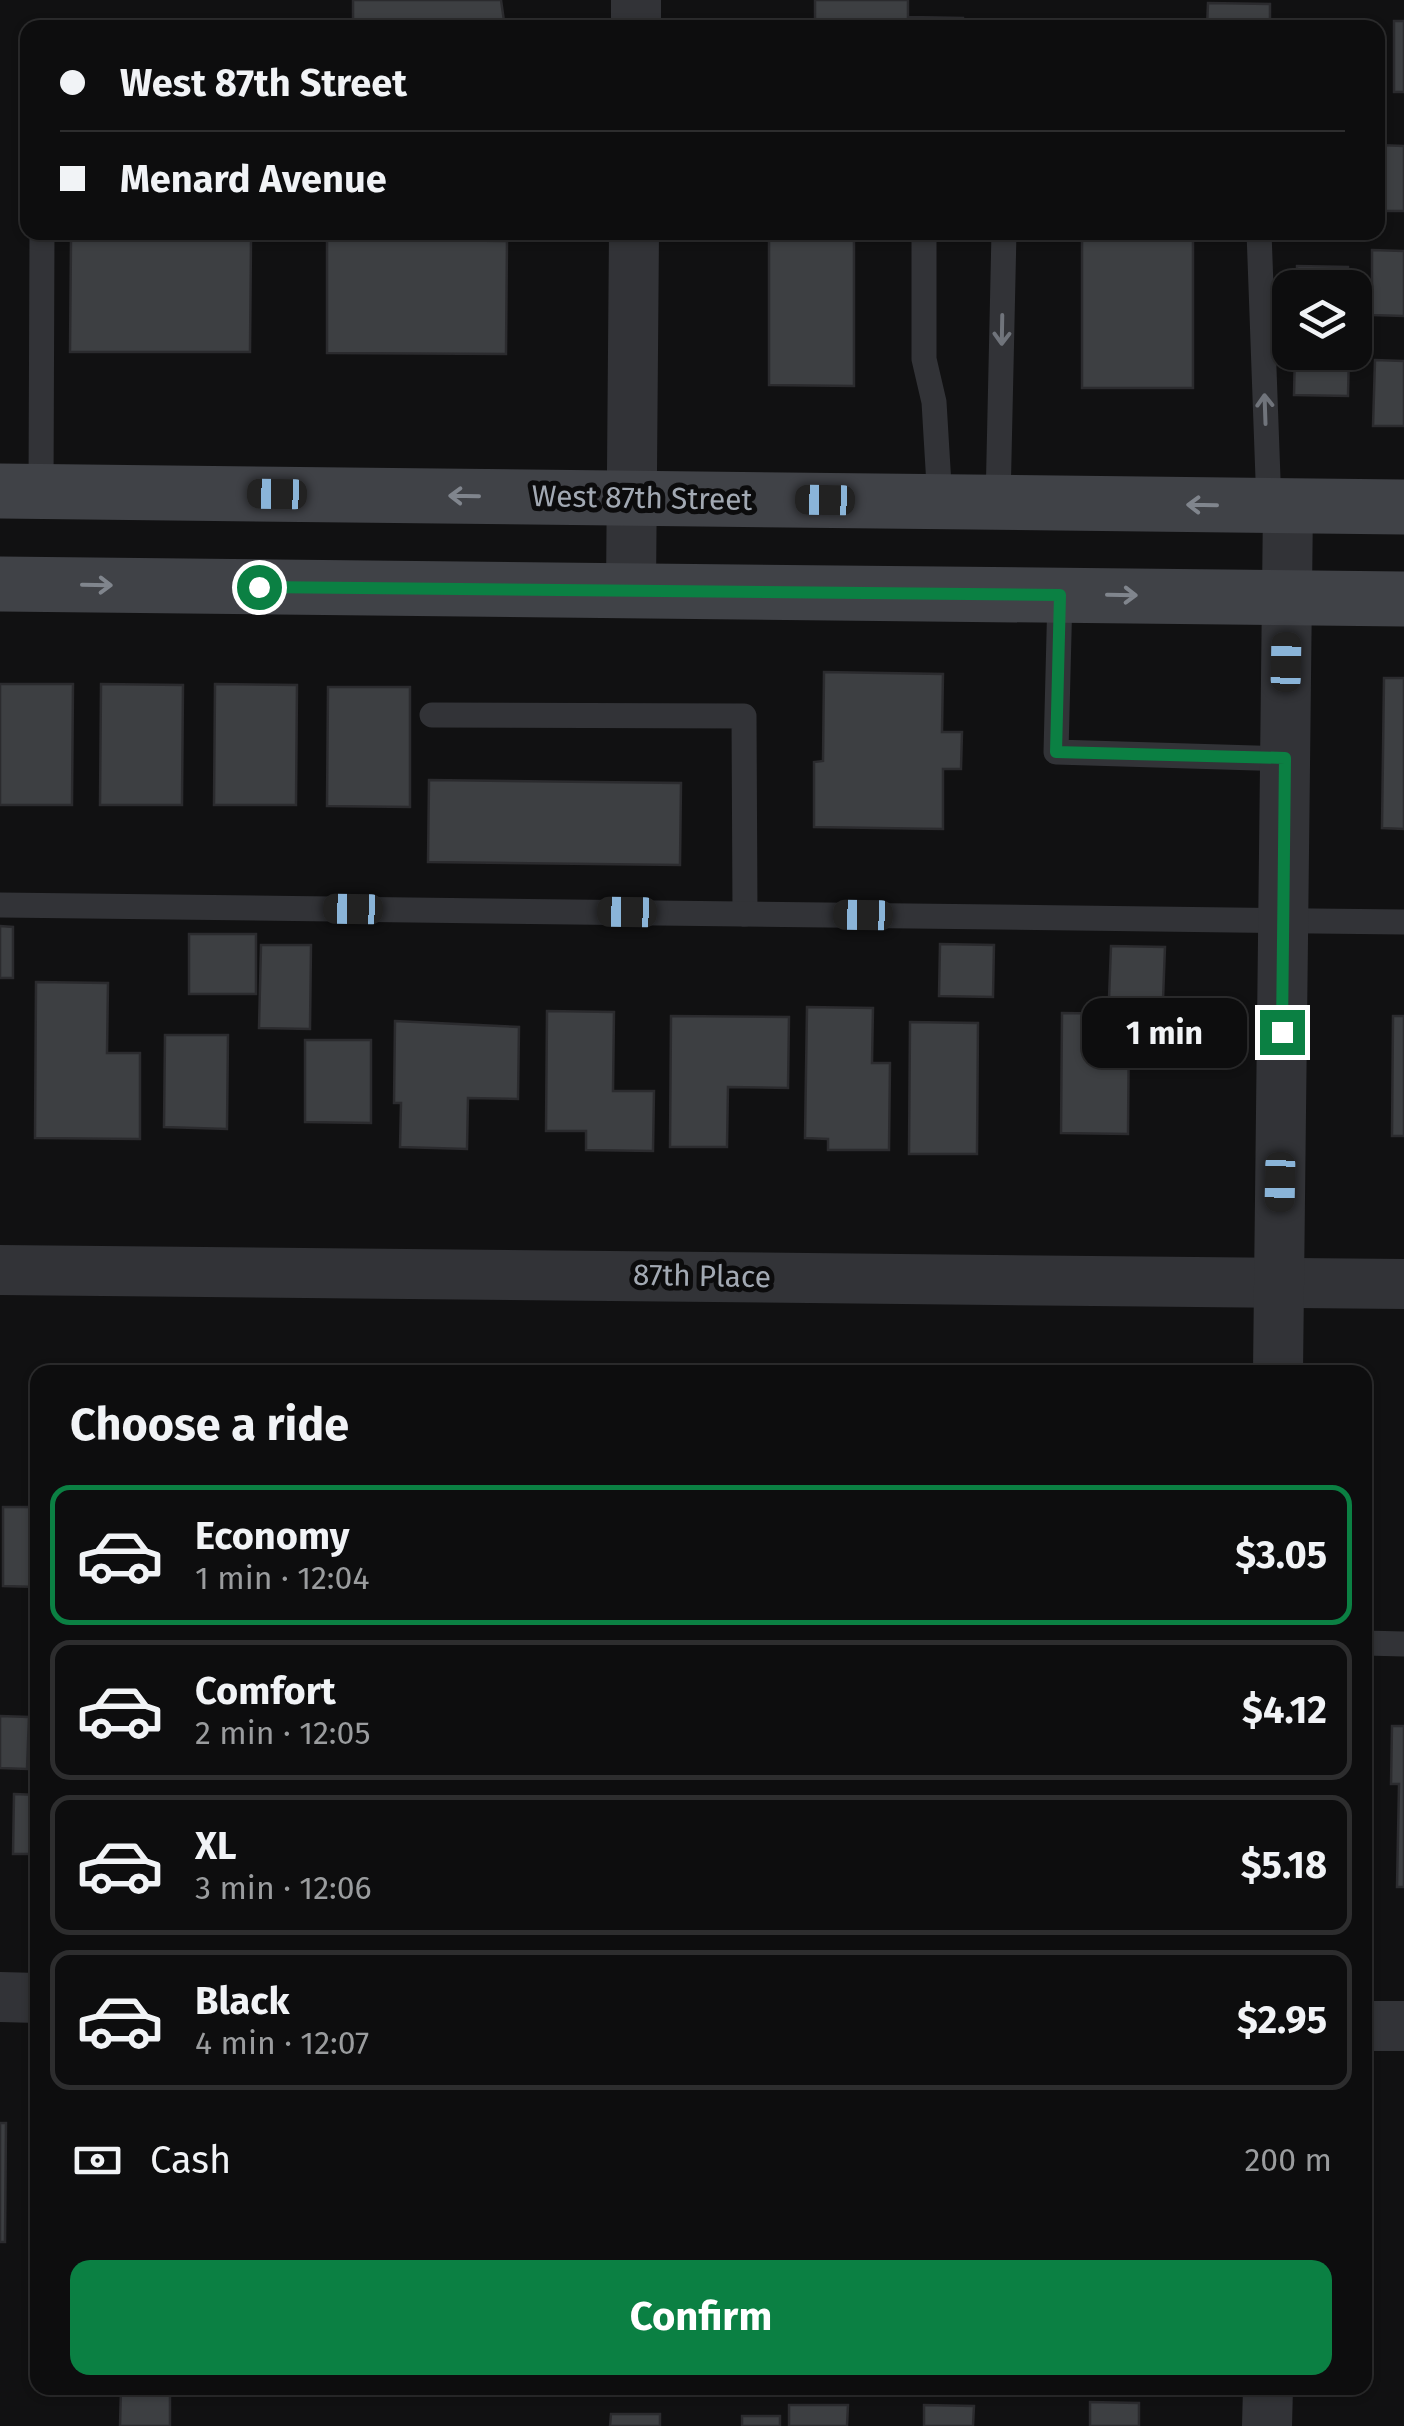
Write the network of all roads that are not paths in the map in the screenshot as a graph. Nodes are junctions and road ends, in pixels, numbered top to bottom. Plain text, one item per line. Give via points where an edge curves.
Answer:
1 (41, 240) edge
2 (634, 240) edge
3 (924, 240) edge
4 (1004, 240) edge
5 (1260, 240) edge
6 (20, 492) edge
7 (632, 498) junction
8 (940, 502) junction
9 (998, 503) junction
10 (1278, 506) junction
11 (1404, 508) edge
12 (0, 584) edge
13 (631, 590) junction
14 (1060, 595) junction
15 (1287, 597) junction
16 (1404, 600) edge
17 (432, 715) dead end
18 (1285, 758) junction
19 (0, 904) edge
20 (745, 914) junction
21 (1284, 920) junction
22 (1404, 922) edge
23 (0, 1270) edge
24 (1280, 1281) junction
25 (1404, 1284) edge
26 (1278, 1365) edge
27 (1372, 1643) edge
28 (1404, 1644) edge
29 (0, 1997) edge
30 (30, 1998) edge
31 (1372, 2026) edge
32 (1404, 2026) edge
33 (1268, 2395) edge
34 (1267, 2426) edge

1 - 6 lane
2 - 7 street
3 - 8 lane via 924,359 934,402
4 -> 9 lane
10 -> 5 lane
7 -> 6 main road, West 87th Street
7 - 8 main road, West 87th Street
7 - 13 street
8 - 9 main road, West 87th Street
10 -> 9 main road, West 87th Street
10 - 11 main road, West 87th Street
10 - 15 street
12 -> 13 main road
13 - 14 main road
14 -> 15 main road
14 - 18 lane via 1056,752
15 - 16 main road
15 - 18 street
17 - 20 lane via 744,716
18 - 21 street
19 - 20 lane
20 - 21 lane
21 - 22 lane
21 - 24 street
23 - 24 street, 87th Place
24 - 25 street, 87th Place
24 - 26 street
27 - 28 lane
29 - 30 street
31 - 32 street
33 - 34 street

